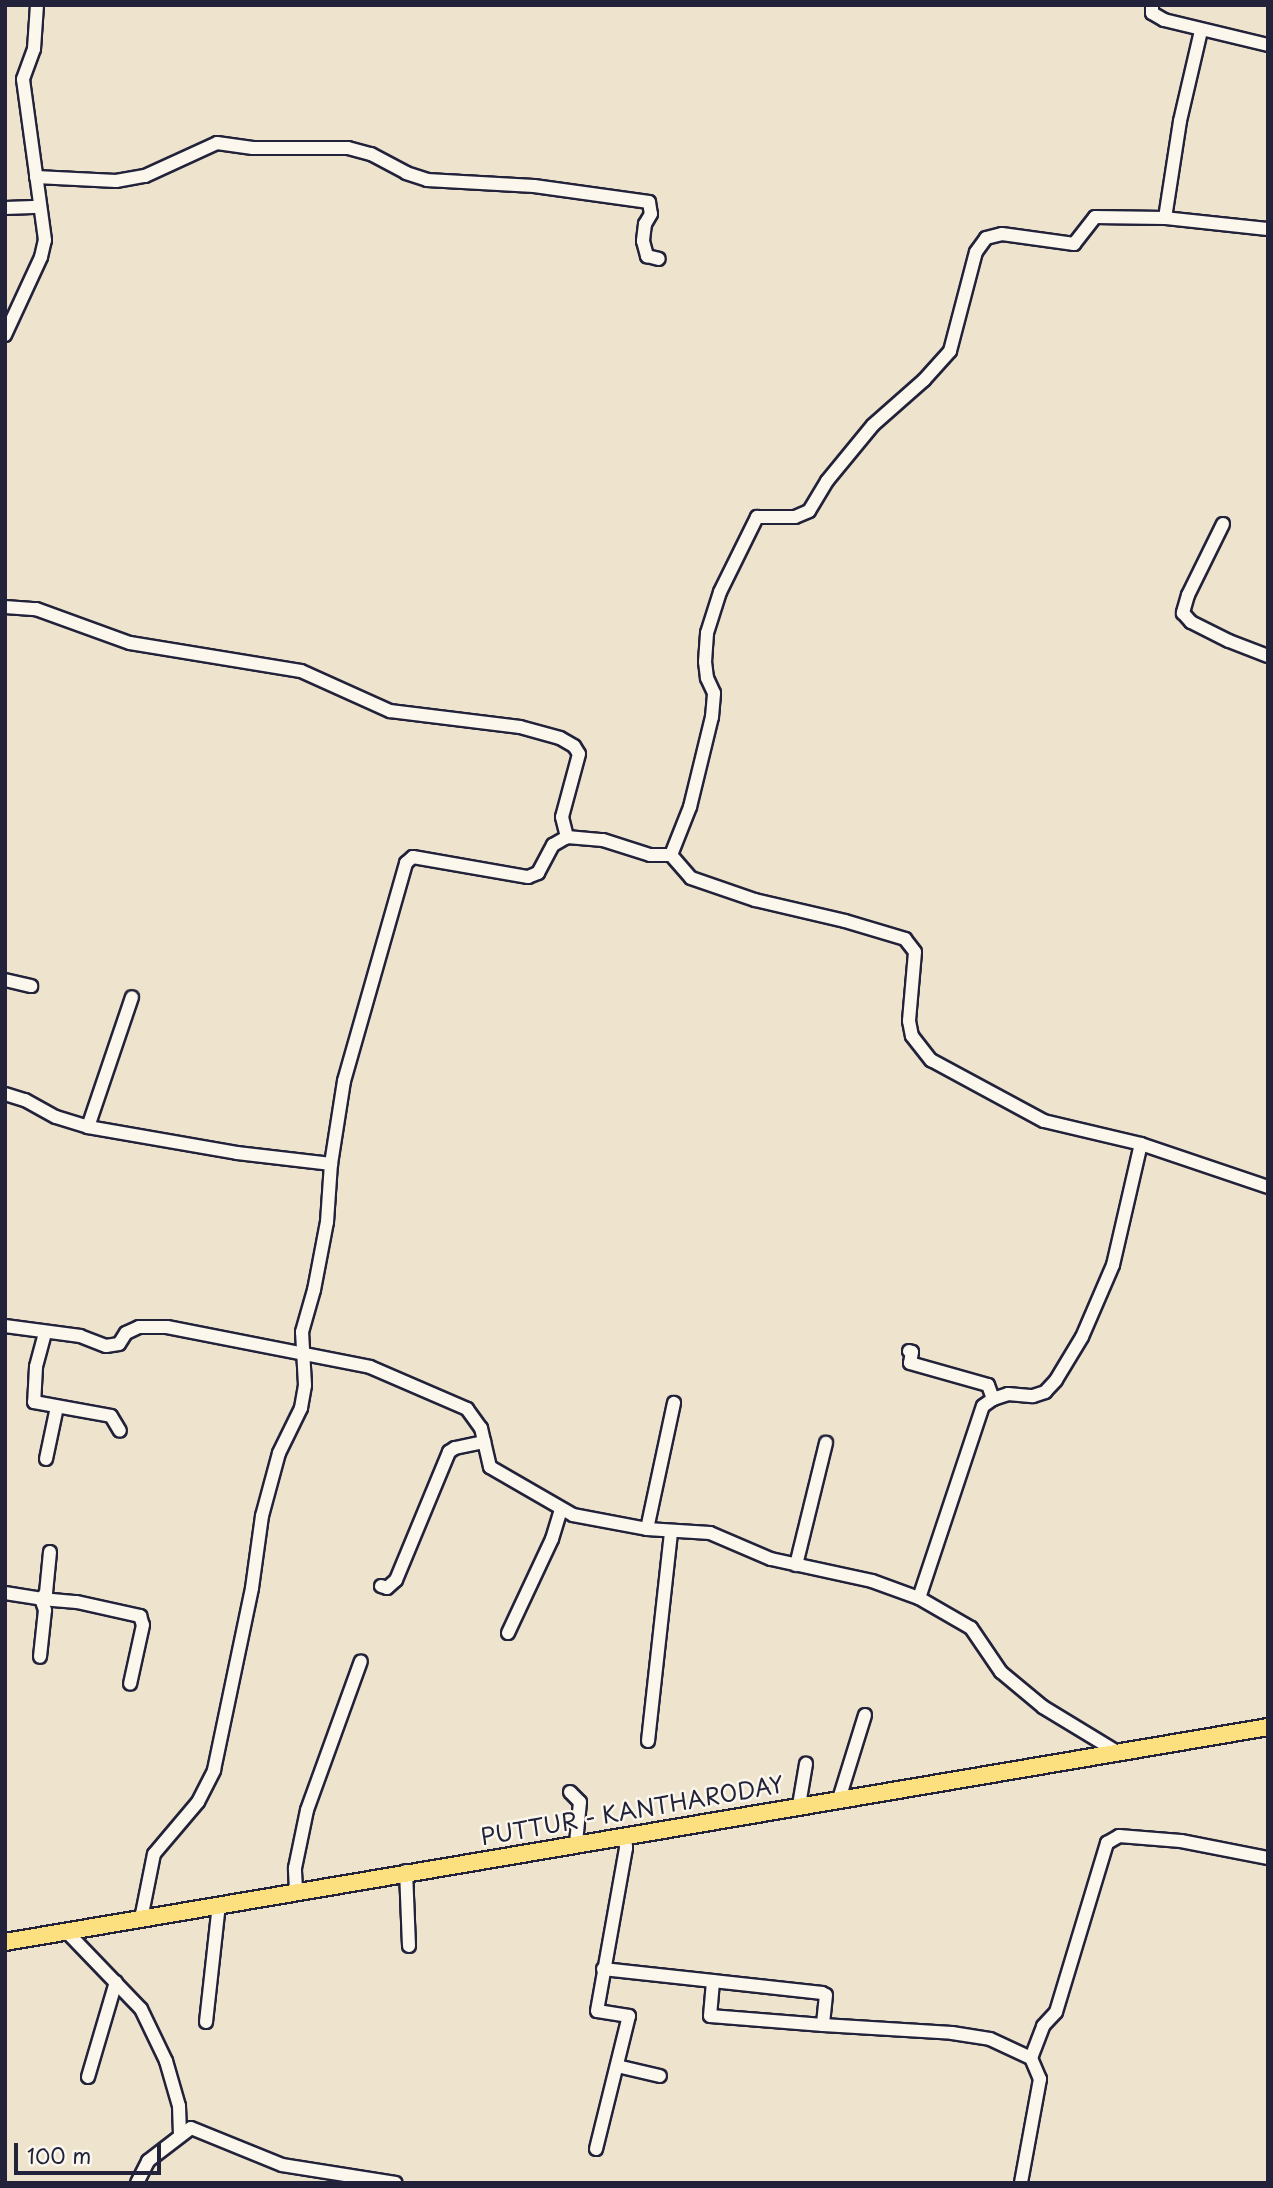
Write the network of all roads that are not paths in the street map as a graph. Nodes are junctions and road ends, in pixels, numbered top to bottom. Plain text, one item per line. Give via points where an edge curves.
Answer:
1 (37, 5) edge
2 (1152, 5) edge
3 (1201, 31) junction
4 (1268, 45) edge
5 (36, 177) junction
6 (40, 207) junction
7 (5, 208) edge
8 (1166, 218) junction
9 (1268, 229) edge
10 (659, 259) dead end
11 (5, 335) edge
12 (1223, 524) dead end
13 (5, 607) edge
14 (1268, 656) edge
15 (566, 836) junction
16 (671, 855) junction
17 (5, 979) edge
18 (31, 986) dead end
19 (132, 997) dead end
20 (5, 1094) edge
21 (88, 1127) junction
22 (1141, 1144) junction
23 (331, 1164) junction
24 (1268, 1187) edge
25 (5, 1326) edge
26 (45, 1333) junction
27 (909, 1351) dead end
28 (301, 1354) junction
29 (993, 1398) junction
30 (674, 1403) dead end
31 (57, 1407) junction
32 (120, 1431) dead end
33 (484, 1442) junction
34 (826, 1443) dead end
35 (46, 1459) dead end
36 (561, 1509) junction
37 (647, 1529) junction
38 (671, 1531) junction
39 (50, 1552) dead end
40 (796, 1565) junction
41 (381, 1586) dead end
42 (5, 1593) edge
43 (919, 1598) junction
44 (41, 1599) junction
45 (508, 1633) dead end
46 (40, 1657) dead end
47 (361, 1661) dead end
48 (130, 1684) dead end
49 (864, 1715) dead end
50 (1268, 1727) edge
51 (648, 1741) dead end
52 (1117, 1752) junction
53 (806, 1764) dead end
54 (570, 1792) dead end
55 (839, 1799) junction
56 (799, 1805) junction
57 (625, 1835) junction
58 (576, 1843) junction
59 (1268, 1858) edge
60 (406, 1871) junction
61 (296, 1890) junction
62 (219, 1905) junction
63 (141, 1919) junction
64 (66, 1931) junction
65 (5, 1942) edge
66 (410, 1946) dead end
67 (603, 1969) junction
68 (713, 1981) junction
69 (116, 1982) junction
70 (206, 2022) dead end
71 (823, 2025) junction
72 (1031, 2058) junction
73 (617, 2066) junction
74 (660, 2076) dead end
75 (88, 2077) dead end
76 (180, 2136) junction
77 (596, 2149) dead end
78 (137, 2183) edge
79 (396, 2183) edge
80 (1021, 2183) edge

1 - 5 street via 34,48 23,79
2 - 3 street via 1152,13 1164,20
3 - 4 street
3 - 8 street via 1180,121
5 - 6 street
5 - 10 street via 116,181 145,176 218,143 253,148 348,148 427,180 534,186 649,202 651,214 643,241 647,256
6 - 7 street
6 - 11 street via 45,240 41,257
8 - 9 street
8 - 16 street via 1095,217 1073,244 1002,234 986,237 976,252 950,351 873,425 808,511 795,517 757,517 720,592 707,633 705,662 714,693 712,717 690,807
12 - 14 street via 1183,613 1191,622
13 - 15 street via 36,609 130,643 301,671 390,711 520,727 560,738 579,754 562,817
15 - 16 street via 603,839 650,855
15 - 23 street via 553,845 538,873 528,877 413,857 406,863 344,1081
16 - 22 street via 691,878 755,900 905,939 915,952 909,1021 912,1036 931,1060 1044,1121
17 - 18 street
19 - 21 street
20 - 21 street
21 - 23 street
22 - 24 street
22 - 29 street via 1113,1265 1082,1338 1045,1392
23 - 28 street via 327,1222
25 - 26 street
26 - 28 street via 80,1336 106,1346 119,1344 126,1333 139,1327 167,1327
26 - 31 street via 32,1394 34,1402
27 - 29 street via 909,1363 988,1385
28 - 33 street via 370,1367 467,1409 481,1428
28 - 63 street via 305,1385 301,1408 279,1453 262,1516 252,1588 214,1770 198,1802 154,1854
29 - 43 street via 983,1406
30 - 37 street
31 - 32 street via 111,1416
31 - 35 street
33 - 36 street via 489,1467
33 - 41 street via 449,1452 396,1580 387,1588
34 - 40 street
36 - 37 street
36 - 45 street via 552,1539
37 - 38 street
38 - 40 street via 710,1533
38 - 51 street
39 - 44 street via 46,1593
40 - 43 street via 872,1581
42 - 44 street
43 - 52 street via 971,1628 1000,1672 1043,1707
44 - 46 street via 45,1609
44 - 48 street via 140,1616 143,1625
47 - 61 street via 307,1810 295,1868
49 - 55 street
50 - 52 main road, PUTTUR - KANTHARODAY
52 - 55 main road, PUTTUR - KANTHARODAY
53 - 56 street
54 - 58 street via 580,1802
55 - 56 main road, PUTTUR - KANTHARODAY
56 - 57 main road, PUTTUR - KANTHARODAY
57 - 58 main road, PUTTUR - KANTHARODAY
57 - 67 street
58 - 60 main road, PUTTUR - KANTHARODAY
59 - 72 street via 1119,1836 1107,1843 1056,2012 1043,2026
60 - 61 main road, PUTTUR - KANTHARODAY
60 - 66 street
61 - 62 main road, PUTTUR - KANTHARODAY
62 - 63 main road, PUTTUR - KANTHARODAY
62 - 70 street
63 - 64 main road, PUTTUR - KANTHARODAY
64 - 65 main road, PUTTUR - KANTHARODAY
64 - 69 street
67 - 68 street
67 - 73 street via 597,2011 629,2016
68 - 71 street via 822,1993 826,1995
68 - 71 street via 710,2016
69 - 75 street
69 - 76 street via 141,2009 166,2061 178,2106
71 - 72 street via 965,2035 990,2039
72 - 80 street via 1040,2079
73 - 74 street
73 - 77 street
76 - 78 street via 148,2161
76 - 79 street via 191,2127 282,2165

